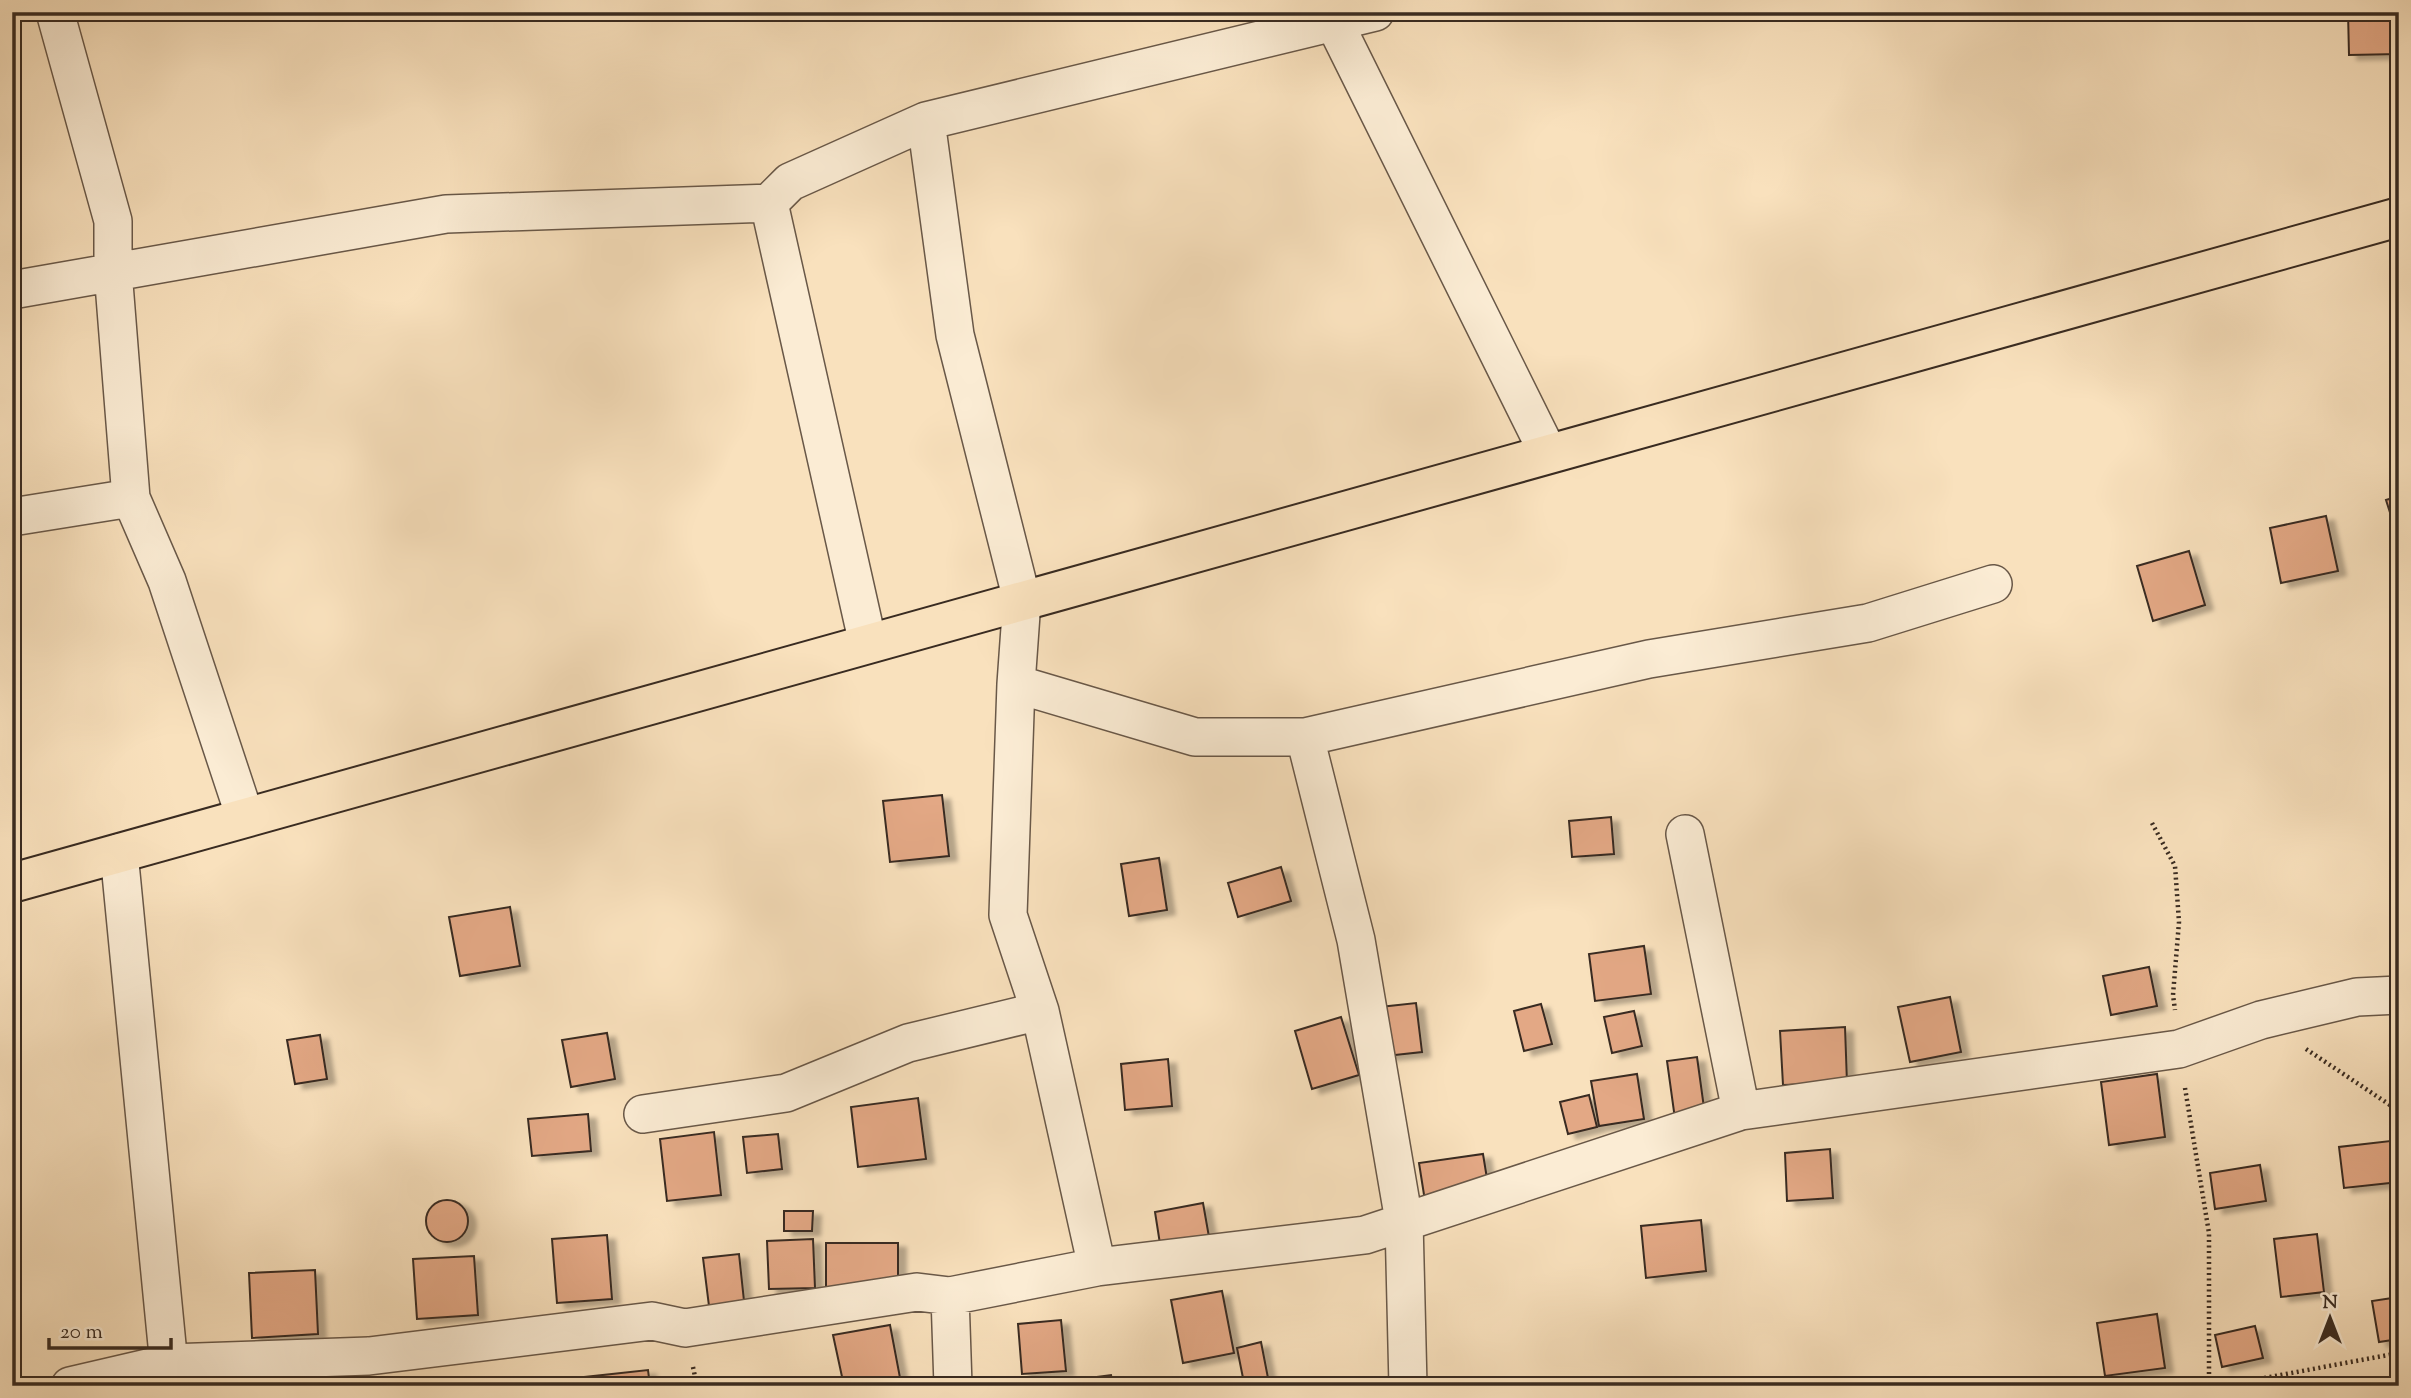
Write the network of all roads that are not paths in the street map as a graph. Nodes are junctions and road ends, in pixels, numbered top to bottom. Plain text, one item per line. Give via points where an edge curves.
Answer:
1 (55, 12) edge
2 (1375, 12) edge
3 (1334, 22) junction
4 (926, 121) junction
5 (769, 203) junction
6 (2399, 217) edge
7 (113, 271) junction
8 (12, 290) edge
9 (1548, 453) junction
10 (131, 498) junction
11 (12, 517) edge
12 (1993, 584) dead end
13 (1022, 600) junction
14 (868, 644) junction
15 (1016, 684) junction
16 (1306, 737) junction
17 (245, 817) junction
18 (1685, 834) dead end
19 (119, 853) junction
20 (12, 883) edge
21 (2399, 995) edge
22 (1040, 1011) junction
23 (1741, 1111) junction
24 (643, 1114) dead end
25 (1404, 1221) junction
26 (1097, 1267) junction
27 (950, 1296) junction
28 (369, 1371) edge
29 (170, 1375) edge
30 (70, 1386) edge
31 (953, 1386) edge
32 (1408, 1386) edge

1 - 7 street via 113,221
2 - 3 street
3 - 4 street
3 - 9 street
4 - 5 street via 790,182
4 - 13 street via 955,335
5 - 7 street via 446,214
5 - 14 street
6 - 9 main road
7 - 8 street
7 - 10 street
9 - 13 main road
10 - 11 street
10 - 17 street via 167,581
12 - 16 street via 1868,623 1649,659
13 - 14 main road
13 - 15 street
14 - 17 main road
15 - 16 street via 1195,737
15 - 22 street via 1008,915
16 - 25 street via 1356,940
17 - 19 main road
18 - 23 street
19 - 20 main road
19 - 29 street
21 - 23 street via 2357,997 2261,1020 2179,1049
22 - 24 street via 908,1043 786,1093
22 - 26 street
23 - 25 street
25 - 26 street via 1365,1235
25 - 32 street
26 - 27 street
27 - 28 street via 917,1292 685,1328 652,1321
27 - 31 street
28 - 29 street
29 - 30 street

